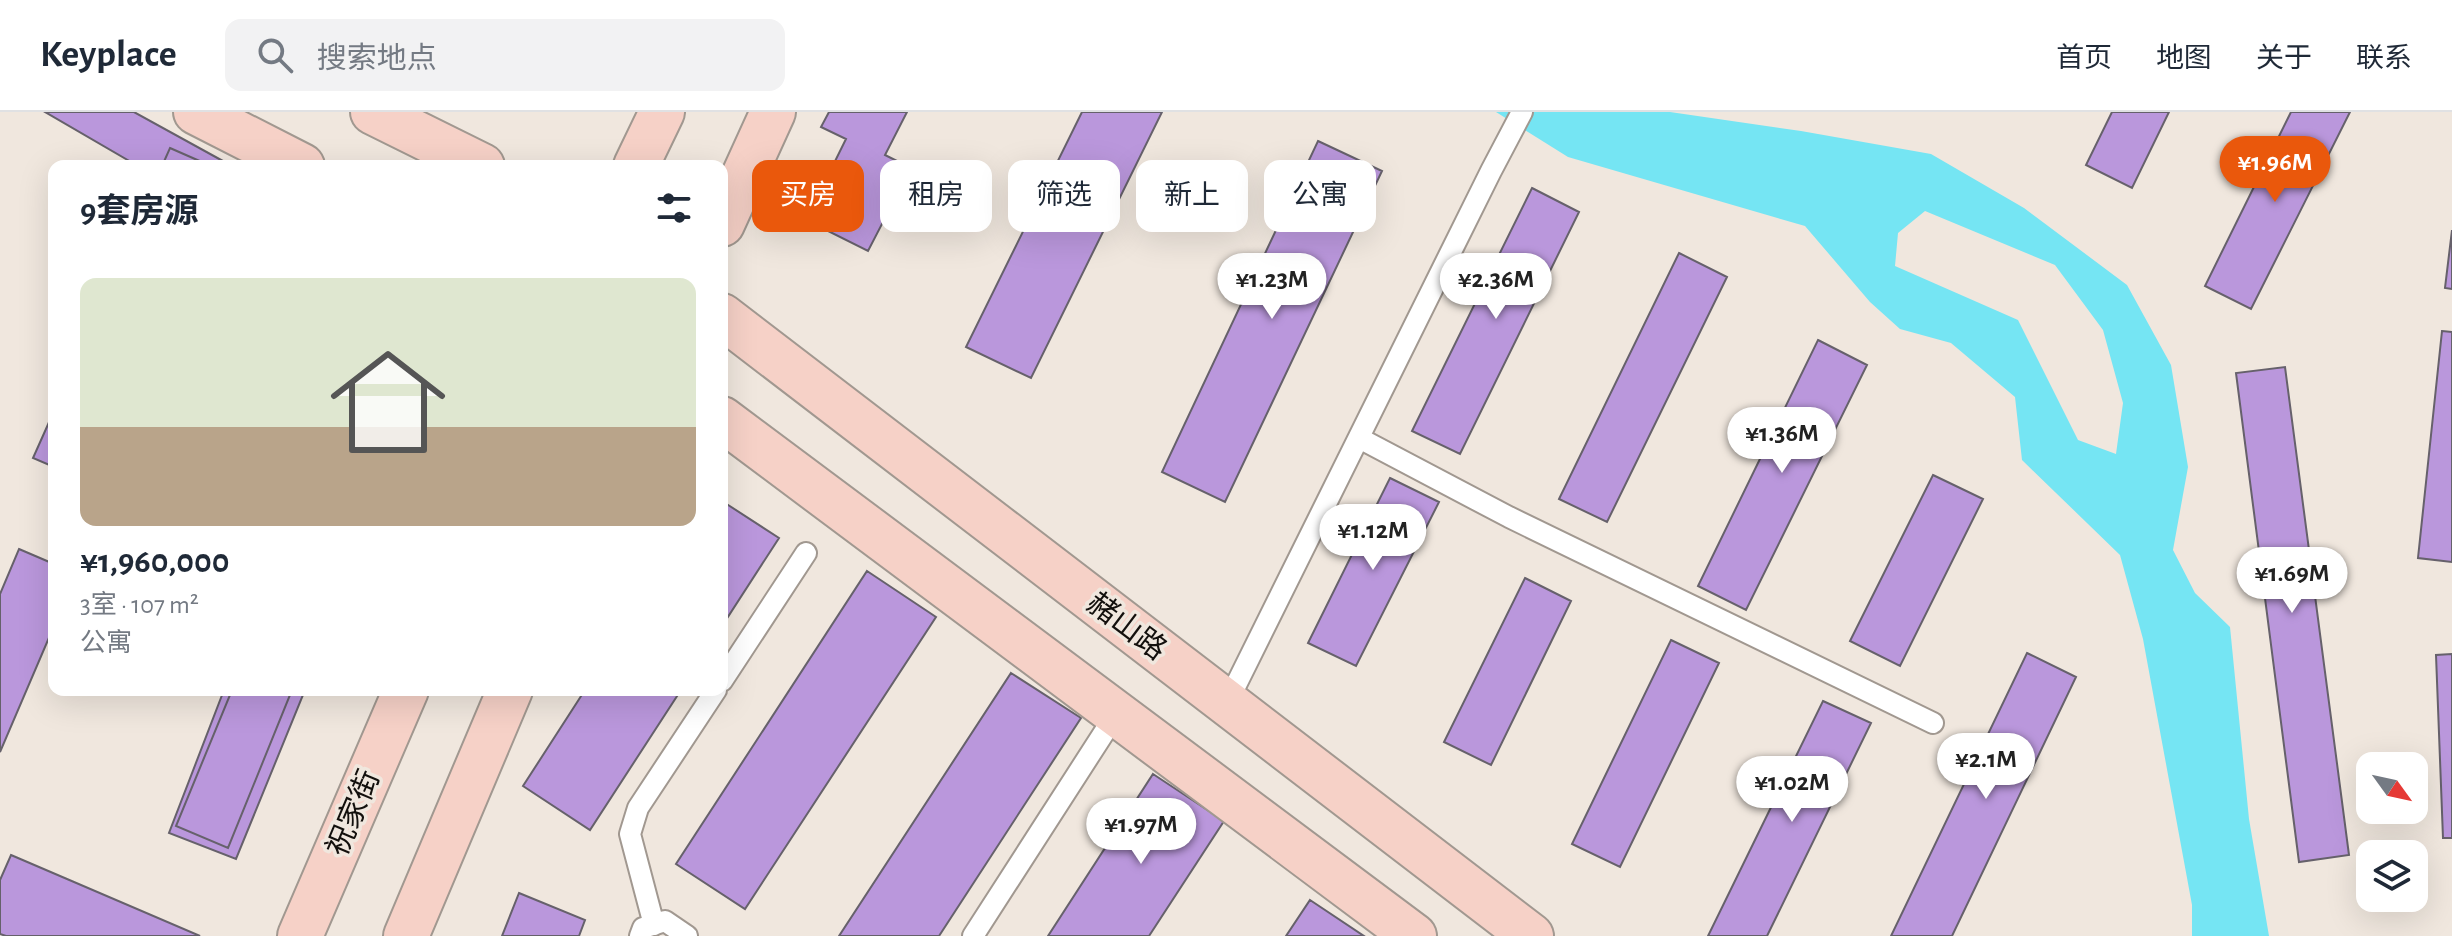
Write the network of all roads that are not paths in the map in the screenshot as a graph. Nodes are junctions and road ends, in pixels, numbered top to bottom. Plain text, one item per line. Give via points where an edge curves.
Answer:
1 (196, 112) edge
2 (373, 112) edge
3 (662, 112) edge
4 (773, 112) edge
5 (1522, 112) edge
6 (290, 160) edge
7 (470, 160) edge
8 (639, 160) edge
9 (728, 211) edge
10 (728, 321) edge
11 (728, 423) edge
12 (1359, 438) junction
13 (806, 553) dead end
14 (728, 672) edge
15 (403, 696) edge
16 (507, 696) edge
17 (712, 696) edge
18 (1227, 703) junction
19 (1116, 714) junction
20 (1933, 723) dead end
21 (647, 931) edge
22 (300, 936) edge
23 (406, 936) edge
24 (687, 936) edge
25 (973, 936) edge
26 (1414, 936) edge
27 (1531, 936) edge

1 - 6 street
2 - 7 street
3 - 8 street
4 - 9 street
5 - 12 lane
10 - 18 street, 赭山路
11 - 19 street
12 - 18 lane
12 - 20 lane via 1509,517
13 - 14 lane
15 - 22 street, 祝家街
16 - 23 street
17 - 21 lane via 638,808 630,834
18 - 27 street, 赭山路
19 - 25 lane
19 - 26 street
21 - 24 lane via 665,921

